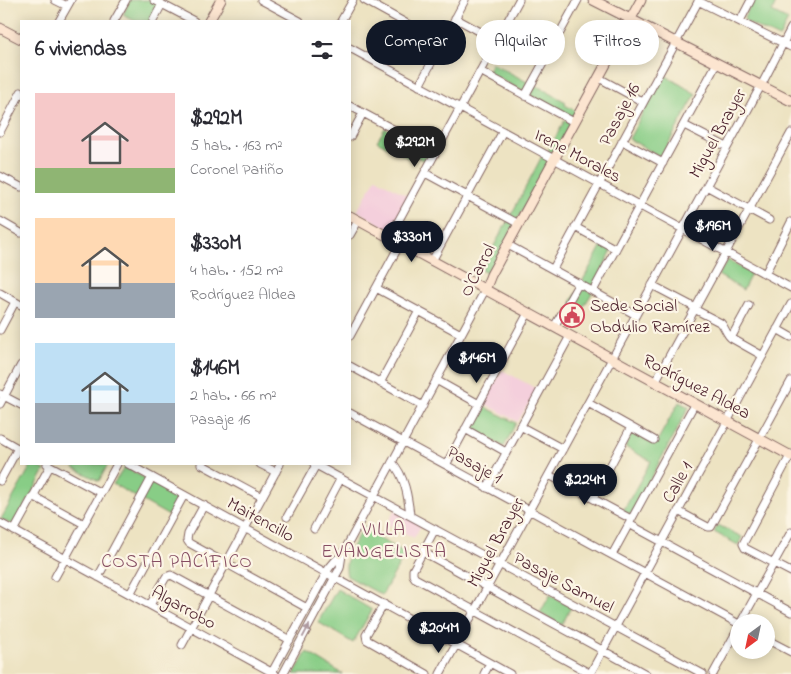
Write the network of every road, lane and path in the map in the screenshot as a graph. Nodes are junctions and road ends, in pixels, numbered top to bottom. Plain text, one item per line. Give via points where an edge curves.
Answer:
1 (55, 0) edge
2 (126, 0) edge
3 (154, 0) edge
4 (221, 0) edge
5 (261, 0) edge
6 (353, 0) edge
7 (366, 0) edge
8 (465, 0) edge
9 (519, 0) edge
10 (578, 0) edge
11 (592, 0) edge
12 (641, 0) edge
13 (699, 0) edge
14 (750, 0) edge
15 (69, 3) edge
16 (162, 4) junction
17 (455, 18) joint
18 (630, 19) junction
19 (60, 20) edge
20 (115, 20) edge
21 (154, 20) edge
22 (192, 20) edge
23 (210, 20) edge
24 (298, 20) edge
25 (342, 20) edge
26 (402, 20) edge
27 (508, 20) edge
28 (740, 21) junction
29 (0, 28) edge
30 (791, 28) edge
31 (476, 30) edge
32 (20, 38) edge
33 (676, 42) junction
34 (784, 43) junction
35 (791, 46) edge
36 (351, 49) edge
37 (717, 64) junction
38 (430, 65) edge
39 (483, 65) edge
40 (480, 71) junction
41 (598, 78) junction
42 (419, 86) junction
43 (761, 86) junction
44 (20, 96) edge
45 (526, 96) junction
46 (791, 101) edge
47 (643, 102) junction
48 (351, 107) edge
49 (460, 108) junction
50 (363, 113) junction
51 (574, 122) junction
52 (684, 124) junction
53 (1, 126) edge
54 (503, 131) junction
55 (791, 133) edge
56 (351, 135) edge
57 (622, 141) junction
58 (727, 148) junction
59 (436, 152) junction
60 (554, 159) junction
61 (663, 163) junction
62 (425, 173) junction
63 (0, 176) edge
64 (599, 184) junction
65 (20, 186) edge
66 (706, 186) junction
67 (467, 196) junction
68 (640, 206) junction
69 (749, 209) junction
70 (354, 218) edge
71 (768, 220) dead end
72 (0, 222) edge
73 (791, 222) edge
74 (519, 224) junction
75 (575, 228) junction
76 (683, 229) junction
77 (351, 231) edge
78 (20, 232) edge
79 (390, 238) junction
80 (400, 244) junction
81 (508, 244) junction
82 (616, 250) junction
83 (726, 252) junction
84 (432, 261) junction
85 (553, 269) junction
86 (765, 274) junction
87 (578, 283) junction
88 (652, 285) junction
89 (376, 288) junction
90 (791, 288) edge
91 (485, 290) junction
92 (593, 291) junction
93 (0, 293) edge
94 (18, 303) edge
95 (791, 304) edge
96 (749, 305) dead end
97 (695, 308) junction
98 (419, 311) junction
99 (528, 313) junction
100 (636, 314) junction
101 (554, 327) junction
102 (777, 329) junction
103 (0, 330) edge
104 (351, 334) edge
105 (461, 334) junction
106 (570, 336) junction
107 (791, 337) edge
108 (731, 338) junction
109 (762, 356) junction
110 (612, 359) junction
111 (351, 367) edge
112 (20, 368) edge
113 (436, 380) junction
114 (791, 381) edge
115 (380, 382) junction
116 (655, 382) junction
117 (2, 395) edge
118 (588, 403) junction
119 (694, 403) junction
120 (0, 404) edge
121 (20, 404) edge
122 (479, 404) junction
123 (422, 406) junction
124 (351, 414) edge
125 (727, 421) junction
126 (520, 426) junction
127 (631, 427) junction
128 (465, 429) junction
129 (0, 438) edge
130 (760, 438) junction
131 (654, 440) dead end
132 (403, 442) junction
133 (20, 449) edge
134 (563, 449) junction
135 (506, 452) junction
136 (791, 455) edge
137 (392, 462) junction
138 (48, 465) edge
139 (116, 465) edge
140 (130, 465) edge
141 (204, 465) edge
142 (262, 465) edge
143 (280, 465) edge
144 (314, 465) edge
145 (317, 465) edge
146 (446, 465) junction
147 (276, 472) junction
148 (549, 475) junction
149 (152, 477) junction
150 (342, 478) junction
151 (0, 481) edge
152 (487, 488) junction
153 (101, 493) junction
154 (184, 495) junction
155 (34, 496) junction
156 (374, 496) junction
157 (262, 497) junction
158 (592, 498) junction
159 (204, 505) junction
160 (529, 511) junction
161 (678, 511) junction
162 (410, 515) junction
163 (287, 517) dead end
164 (630, 522) junction
165 (0, 523) edge
166 (84, 524) junction
167 (245, 528) junction
168 (314, 529) dead end
169 (435, 529) junction
170 (14, 531) junction
171 (791, 532) edge
172 (662, 542) junction
173 (422, 552) junction
174 (342, 555) junction
175 (612, 555) junction
176 (65, 558) junction
177 (774, 563) junction
178 (226, 564) junction
179 (500, 564) junction
180 (326, 572) junction
181 (791, 572) edge
182 (645, 573) junction
183 (55, 577) dead end
184 (98, 577) junction
185 (335, 577) junction
186 (487, 588) junction
187 (130, 594) junction
188 (757, 594) junction
189 (209, 596) junction
190 (384, 604) junction
191 (150, 605) junction
192 (307, 608) junction
193 (475, 611) junction
194 (791, 612) edge
195 (746, 614) edge
196 (730, 619) edge
197 (615, 627) junction
198 (191, 628) junction
199 (290, 640) junction
200 (730, 643) edge
201 (456, 644) junction
202 (775, 644) edge
203 (182, 645) dead end
204 (602, 650) junction
205 (791, 652) edge
206 (490, 663) junction
207 (273, 673) edge
208 (283, 674) edge
209 (427, 674) edge
210 (440, 674) edge
211 (484, 674) edge
212 (510, 674) edge
213 (590, 674) edge
214 (646, 674) edge
215 (703, 674) edge
216 (713, 674) edge

1 - 15 street
2 - 20 street
3 - 16 street
4 - 23 street
5 - 24 street
6 - 25 street
7 - 26 street
8 - 17 street
9 - 27 street
10 - 45 street
11 - 18 street
12 - 18 street, O'Carrol
13 - 28 street
13 - 33 street, Pasaje 16
14 - 28 street
15 - 19 street
16 - 21 street
16 - 22 street
17 - 31 street
18 - 33 street
18 - 41 street, O'Carrol
28 - 34 street
29 - 32 street
30 - 34 street, Miguel Brayer
33 - 37 street
33 - 47 street, Pasaje 16
34 - 35 street
34 - 43 street, Miguel Brayer
36 - 42 street, Irene Morales
37 - 43 street
37 - 52 street
38 - 42 street
39 - 40 street
40 - 45 street
40 - 49 street
41 - 47 street
41 - 51 street, O'Carrol
42 - 49 street, Irene Morales
43 - 46 street
43 - 58 street, Miguel Brayer
44 - 53 street
45 - 51 street
47 - 57 street, Pasaje 16
48 - 50 street
49 - 54 street, Irene Morales
49 - 59 street
50 - 56 street
50 - 59 street
51 - 60 street, O'Carrol
52 - 58 street
52 - 61 street
54 - 60 street, Irene Morales
54 - 67 street
55 - 69 street
57 - 61 street
57 - 64 street, Pasaje 16
58 - 66 street, Miguel Brayer
59 - 62 street
60 - 64 street, Irene Morales
60 - 74 street, O'Carrol
61 - 68 street
62 - 67 street
62 - 79 street
63 - 65 street
64 - 68 street, Irene Morales
64 - 75 street, Pasaje 16
66 - 69 street
66 - 76 street, Miguel Brayer
67 - 74 street
67 - 84 street
68 - 76 street, Irene Morales
68 - 82 street
69 - 71 street
69 - 83 street
70 - 77 street
70 - 79 street, Rodríguez Aldea
72 - 78 street
73 - 86 street
74 - 81 street, O'Carrol
75 - 82 street
75 - 85 street, Pasaje 16
76 - 83 street, Irene Morales
76 - 88 street, Miguel Brayer
79 - 80 street, Rodríguez Aldea
80 - 84 street, Rodríguez Aldea
80 - 89 street
81 - 85 street
81 - 91 street, O'Carrol
82 - 92 street
83 - 86 street, Irene Morales
83 - 97 street
84 - 91 street, Rodríguez Aldea
85 - 87 street
86 - 90 street, Irene Morales
87 - 92 street
87 - 101 street
88 - 97 street
88 - 100 street, Miguel Brayer
89 - 98 street
89 - 104 street
91 - 99 street, Rodríguez Aldea
91 - 105 street, O'Carrol
92 - 100 street
93 - 94 street
94 - 103 street
95 - 102 street, Calle 1
96 - 108 street
97 - 108 street via 722,324
97 - 116 street
98 - 105 street
98 - 115 street
99 - 101 street, Rodríguez Aldea
99 - 122 street
100 - 110 street, Miguel Brayer
101 - 106 street, Rodríguez Aldea
102 - 107 street
102 - 109 street, Calle 1
105 - 113 street, O'Carrol
106 - 110 street, Rodríguez Aldea
106 - 126 street
108 - 109 street
109 - 125 street, Calle 1
110 - 116 street, Rodríguez Aldea
110 - 118 street, Miguel Brayer
111 - 115 street
112 - 117 street
113 - 122 street
113 - 123 street, O'Carrol
114 - 130 street
115 - 123 street
116 - 119 street, Rodríguez Aldea
117 - 120 street
117 - 121 street
118 - 127 street
118 - 134 street, Miguel Brayer
119 - 125 street, Rodríguez Aldea
119 - 164 street
122 - 128 street
123 - 132 street, O'Carrol
124 - 132 street, Pasaje 1
125 - 130 street, Rodríguez Aldea
125 - 161 street, Calle 1
126 - 134 street
126 - 135 street
127 - 131 street
127 - 158 street
128 - 135 street
128 - 146 street
129 - 133 street
130 - 136 street, Rodríguez Aldea
130 - 161 street via 710,527
132 - 137 street, O'Carrol
132 - 146 street, Pasaje 1
133 - 151 street
134 - 148 street, Miguel Brayer
135 - 152 street
136 - 177 street via 743,545
137 - 156 street, O'Carrol
137 - 162 street via 401,475
138 - 153 street
138 - 155 street
139 - 153 street
140 - 149 street, Maitencillo
141 - 157 street
142 - 147 street
143 - 147 street
144 - 163 street
145 - 150 street, Pasaje Samuel
146 - 152 street, Pasaje 1
147 - 157 street
148 - 158 street
148 - 160 street, Miguel Brayer
149 - 154 street, Maitencillo
149 - 184 street
150 - 156 street, Pasaje Samuel
150 - 168 street
152 - 160 street, Pasaje 1
153 - 166 street
154 - 159 street, Maitencillo
154 - 187 street
155 - 166 street
155 - 170 street
156 - 162 street, Pasaje Samuel
156 - 174 street, O'Carrol
157 - 167 street
158 - 164 street
159 - 167 street, Maitencillo
159 - 178 street via 187,540
160 - 175 street, Pasaje 1
160 - 179 street, Miguel Brayer
161 - 172 street, Calle 1
162 - 169 street, Pasaje Samuel
164 - 172 street
164 - 175 street
165 - 170 street, Algarrobo
166 - 176 street
167 - 178 street
167 - 180 street, Maitencillo
169 - 173 street
169 - 179 street, Pasaje Samuel
170 - 176 street, Algarrobo
171 - 177 street
172 - 182 street, Calle 1
172 - 188 street
173 - 186 street
173 - 193 street via 413,570 417,580
174 - 180 street, O'Carrol
174 - 185 street, O'Carrol
175 - 182 street, Pasaje 1
176 - 183 street
176 - 184 street, Algarrobo
177 - 181 street
177 - 188 street
178 - 189 street
178 - 192 street
179 - 186 street, Miguel Brayer
179 - 197 street, Pasaje Samuel
180 - 185 street, Maitencillo
180 - 192 street, O'Carrol
182 - 196 street, Pasaje 1
182 - 197 street, Calle 1
184 - 187 street, Algarrobo
185 - 190 street, Maitencillo
208 -> 185 street, O'Carrol
186 - 193 street, Miguel Brayer
186 - 204 street
187 - 191 street, Algarrobo
188 - 194 street
188 - 195 street
189 - 191 street via 170,575
189 - 198 street
189 - 199 street
190 - 201 street, Maitencillo
190 - 209 street via 366,639
191 - 198 street, Algarrobo
192 - 199 street, O'Carrol
193 - 201 street, Miguel Brayer
193 - 213 street
197 - 204 street, Calle 1
197 - 215 street, Pasaje Samuel
198 - 203 street
198 - 207 street, Algarrobo
199 - 207 street, O'Carrol
200 - 216 street
201 - 206 street, Maitencillo
201 - 210 street, Miguel Brayer
202 - 205 street
204 - 213 street, Calle 1
204 - 214 street
206 - 211 street
206 - 212 street, Maitencillo

